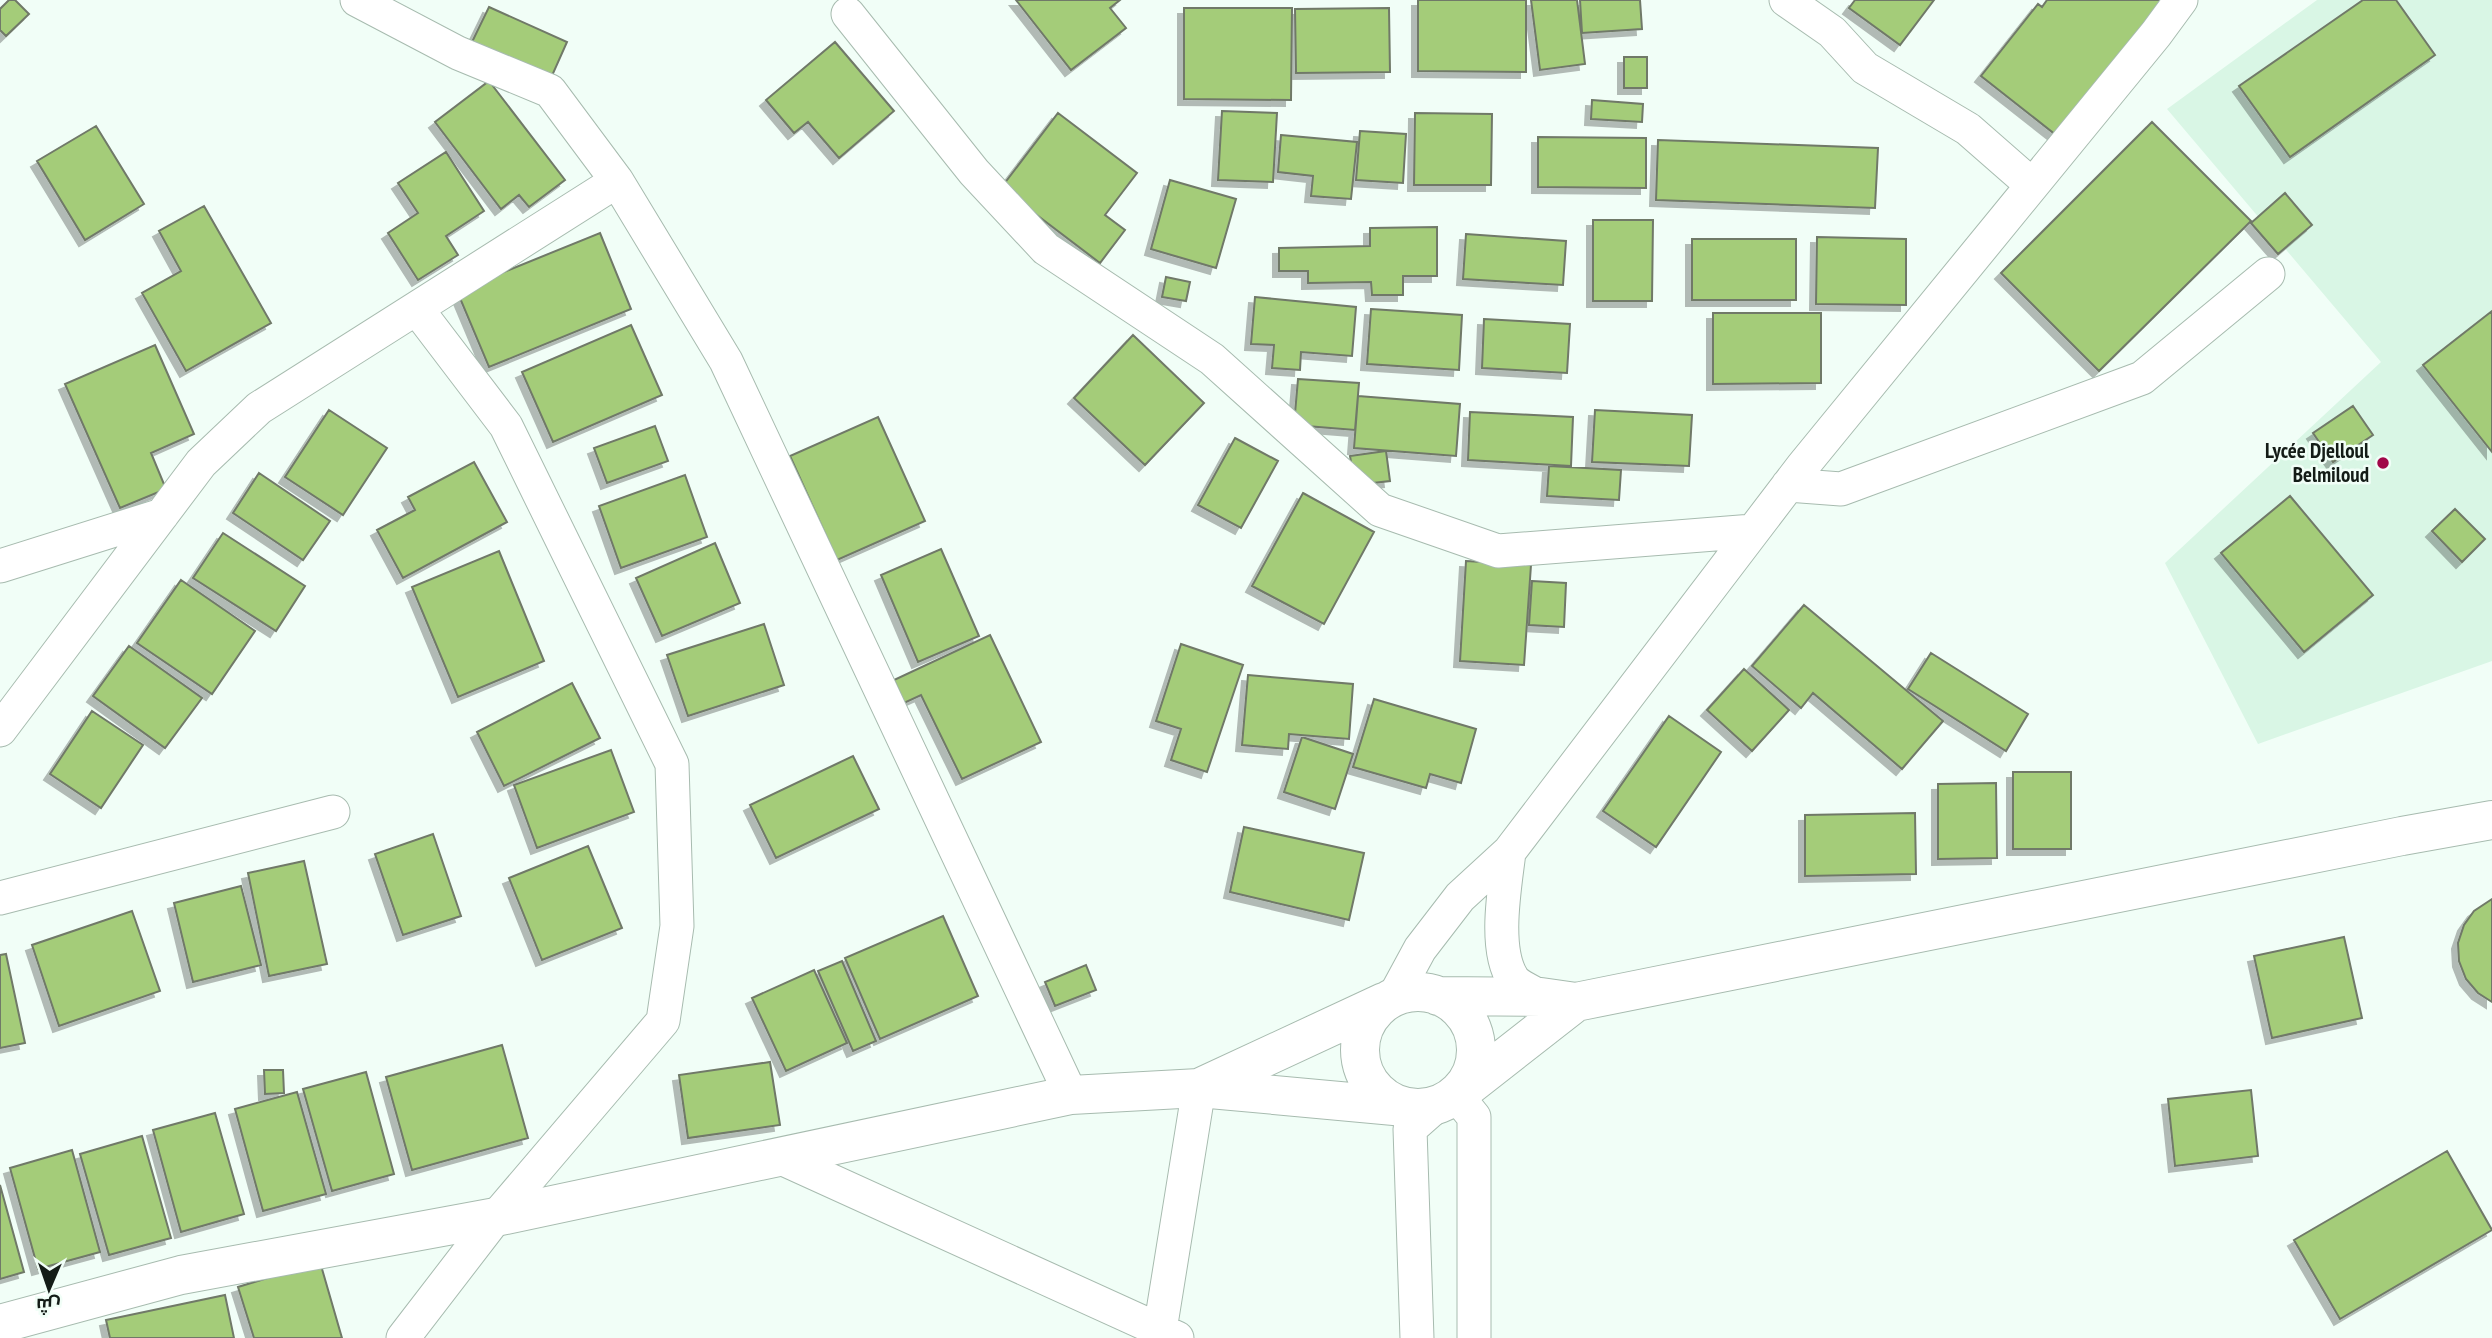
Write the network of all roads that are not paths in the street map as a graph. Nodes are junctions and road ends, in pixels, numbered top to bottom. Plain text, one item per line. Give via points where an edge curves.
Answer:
1 (357, 0) edge
2 (1786, 0) edge
3 (2181, 0) edge
4 (848, 14) dead end
5 (617, 181) junction
6 (2032, 185) junction
7 (2268, 274) dead end
8 (417, 309) junction
9 (1788, 485) junction
10 (162, 515) junction
11 (1753, 531) junction
12 (0, 566) edge
13 (0, 730) edge
14 (332, 812) dead end
15 (2492, 820) edge
16 (1509, 852) junction
17 (0, 898) edge
18 (1438, 996) junction
19 (1391, 998) junction
20 (1558, 999) junction
21 (1199, 1088) junction
22 (1071, 1095) junction
23 (1433, 1103) junction
24 (779, 1157) junction
25 (496, 1217) junction
26 (0, 1325) edge
27 (1169, 1334) edge
28 (403, 1338) edge
29 (1417, 1338) edge
30 (1474, 1338) edge

1 - 5 street via 458,53 550,91
2 - 6 street via 1832,32 1865,68 1968,129
3 - 6 street
4 - 11 street via 974,172 1045,249 1212,359 1380,510 1497,551
5 - 8 street
5 - 22 street via 726,361
6 - 9 street
7 - 9 street via 2142,377 1841,489
8 - 10 street via 259,408 201,463
8 - 25 street via 506,426 672,764 677,926 663,1021
9 - 11 street
10 - 12 street
10 - 13 street
11 - 16 street
14 - 17 street
15 - 20 main road
16 - 19 street via 1460,897 1420,949
16 - 20 street via 1503,949 1514,980
18 - 19 main road via 1413,992
18 - 20 main road
18 - 23 main road via 1461,1011 1476,1042 1468,1080
19 - 21 main road
19 - 23 main road via 1364,1024 1361,1068 1386,1100
20 - 23 main road
21 - 22 main road
21 - 23 main road
21 - 27 street
22 - 24 main road
23 - 29 street via 1410,1129
23 - 30 street via 1474,1117
24 - 25 main road
24 - 27 street
25 - 26 main road via 181,1275
25 - 28 street

